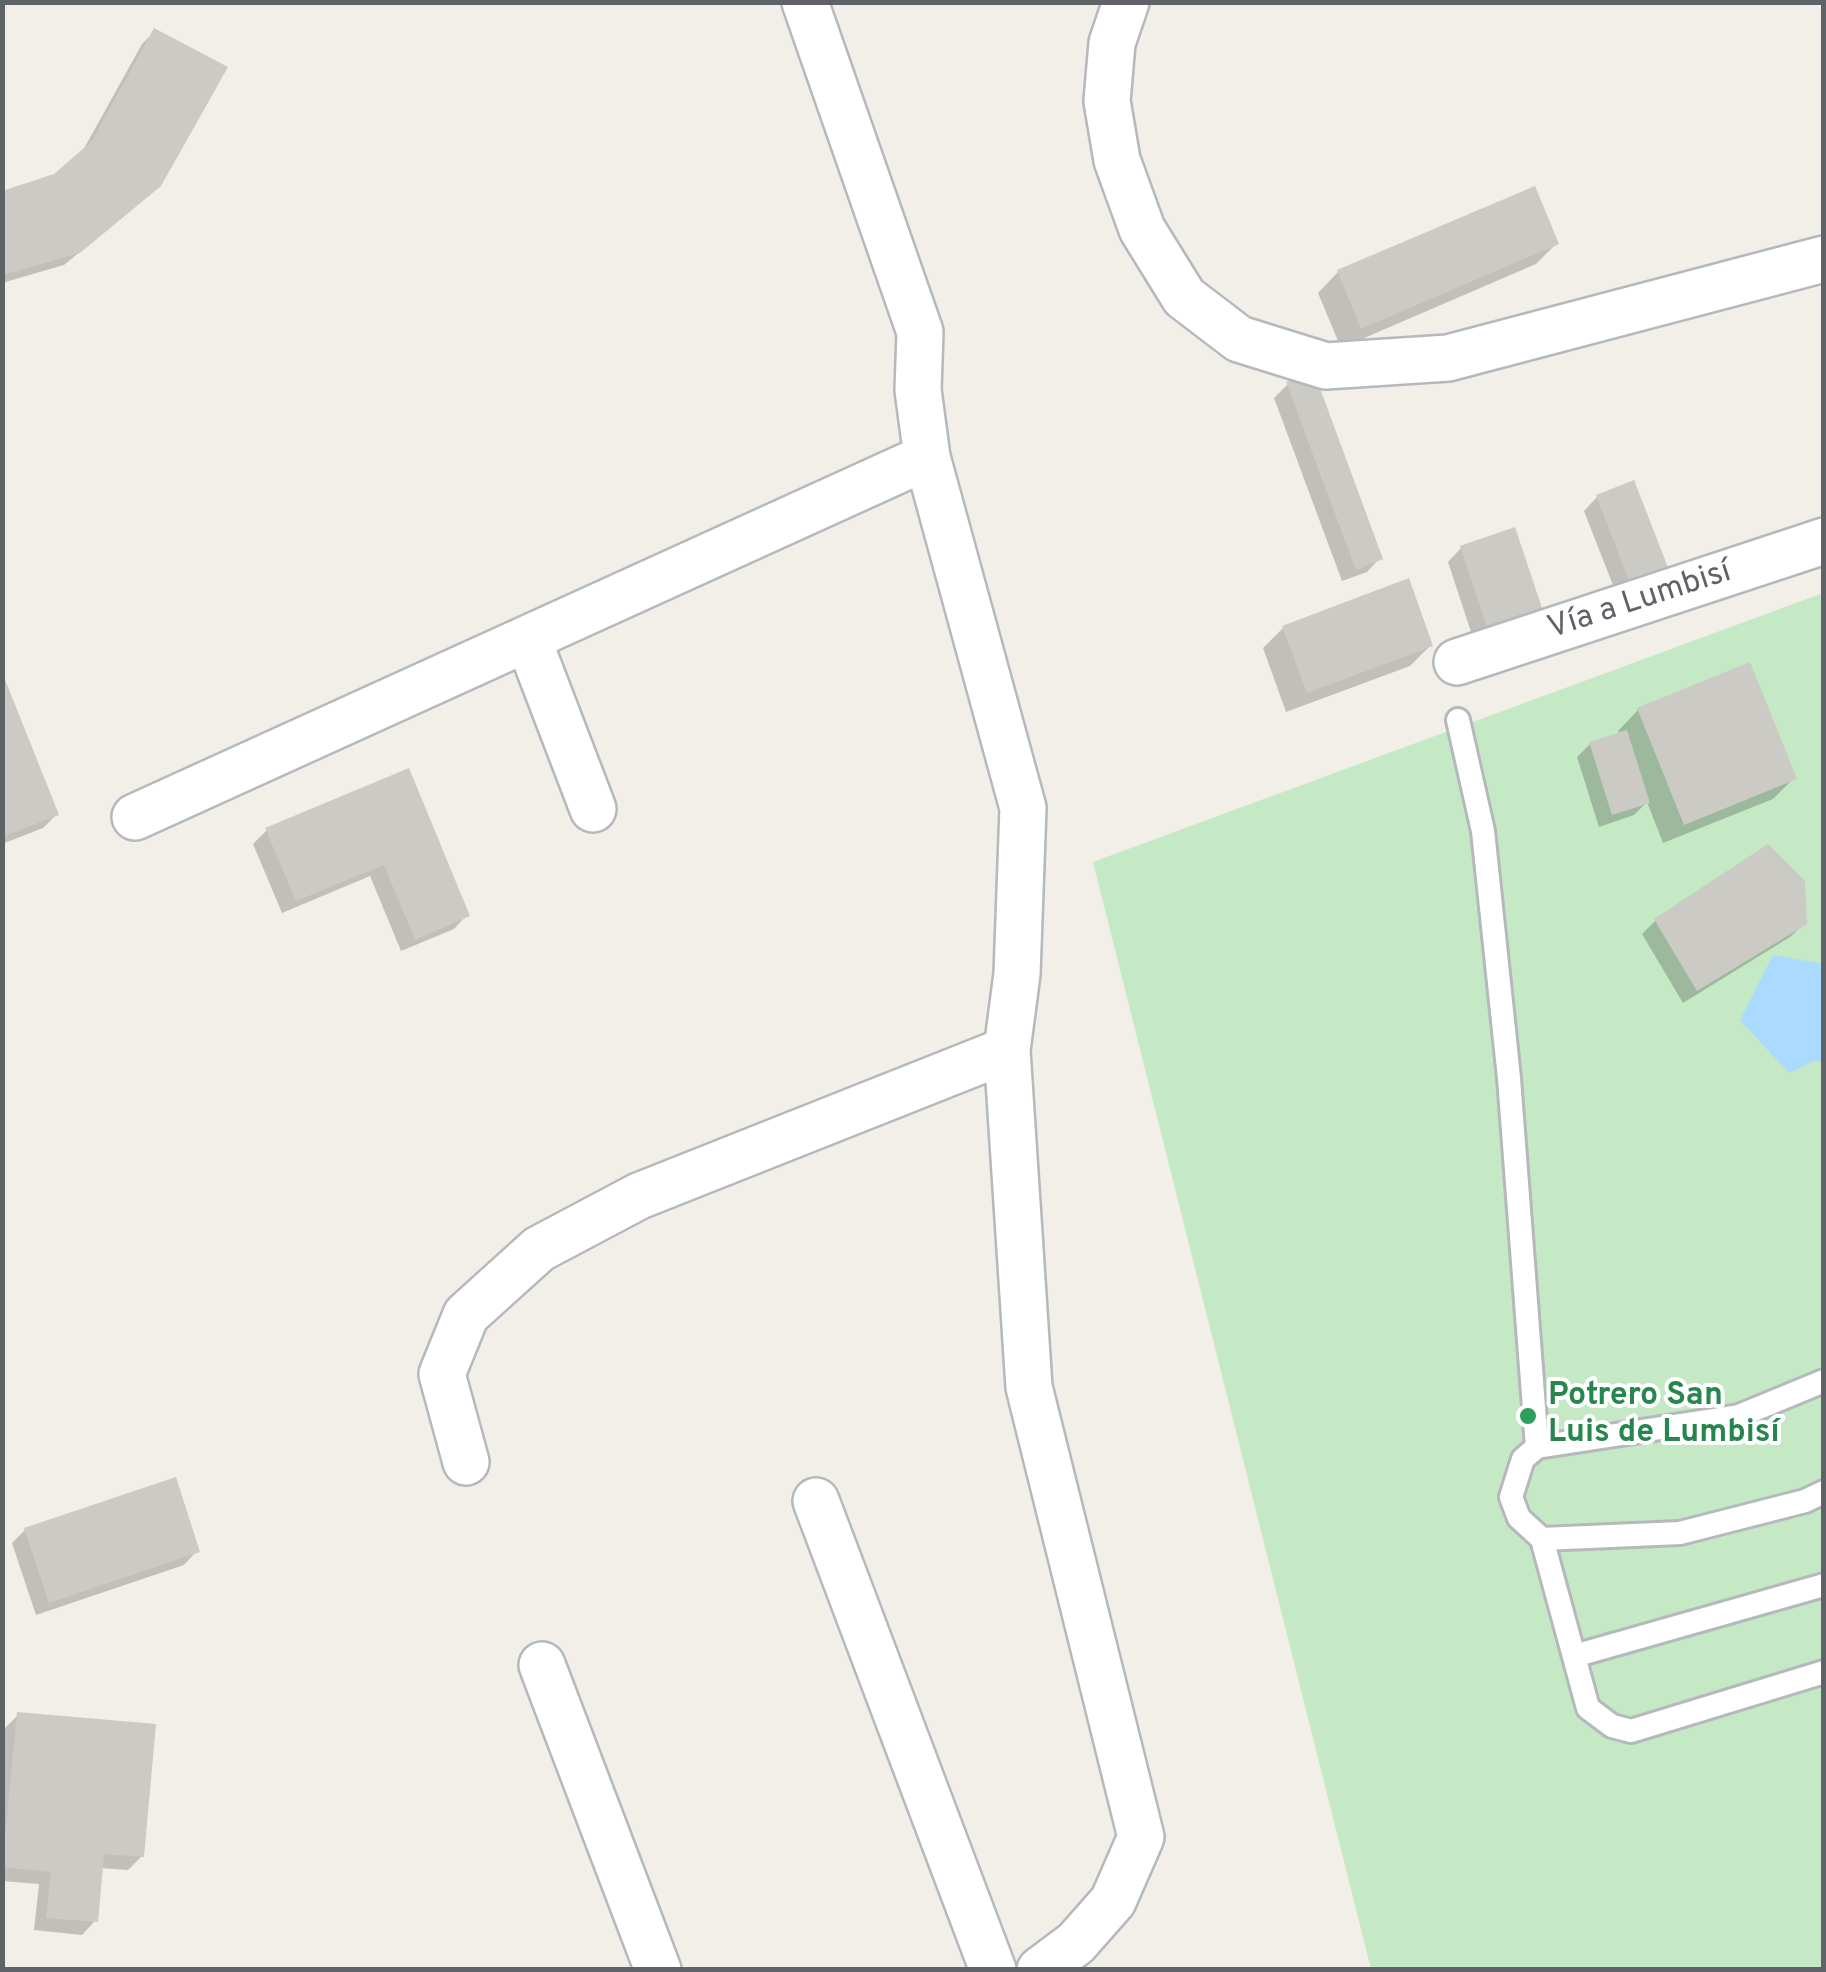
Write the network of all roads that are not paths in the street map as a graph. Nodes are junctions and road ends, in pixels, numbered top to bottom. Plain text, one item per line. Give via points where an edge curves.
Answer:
1 (805, 2) edge
2 (1126, 2) edge
3 (1824, 259) edge
4 (927, 457) junction
5 (1824, 541) edge
6 (528, 639) junction
7 (1457, 662) dead end
8 (1458, 720) dead end
9 (593, 809) dead end
10 (136, 817) dead end
11 (1007, 1050) junction
12 (1824, 1380) edge
13 (1537, 1447) junction
14 (466, 1462) dead end
15 (1824, 1492) edge
16 (816, 1501) dead end
17 (1542, 1539) junction
18 (1824, 1585) edge
19 (1574, 1656) junction
20 (542, 1664) dead end
21 (1824, 1672) edge
22 (658, 1970) edge
23 (993, 1970) edge
24 (1040, 1970) edge

1 - 4 street via 920,332 918,390
2 - 3 street via 1112,42 1107,101 1117,160 1142,230 1184,297 1239,339 1326,366 1448,358
4 - 6 street
4 - 11 street via 1023,808
5 - 7 street, Vía a Lumbisí
6 - 9 street
6 - 10 street
8 - 13 lane via 1484,832
11 - 14 street via 639,1196 538,1250 466,1315 442,1374
11 - 24 street via 1029,1388 1141,1837 1113,1901 1076,1943
12 - 13 lane via 1739,1416
13 - 17 lane via 1523,1459 1510,1497 1519,1518
15 - 17 lane via 1680,1533
16 - 23 street
17 - 19 lane
18 - 19 lane
19 - 21 lane via 1588,1708 1631,1731
20 - 22 street

